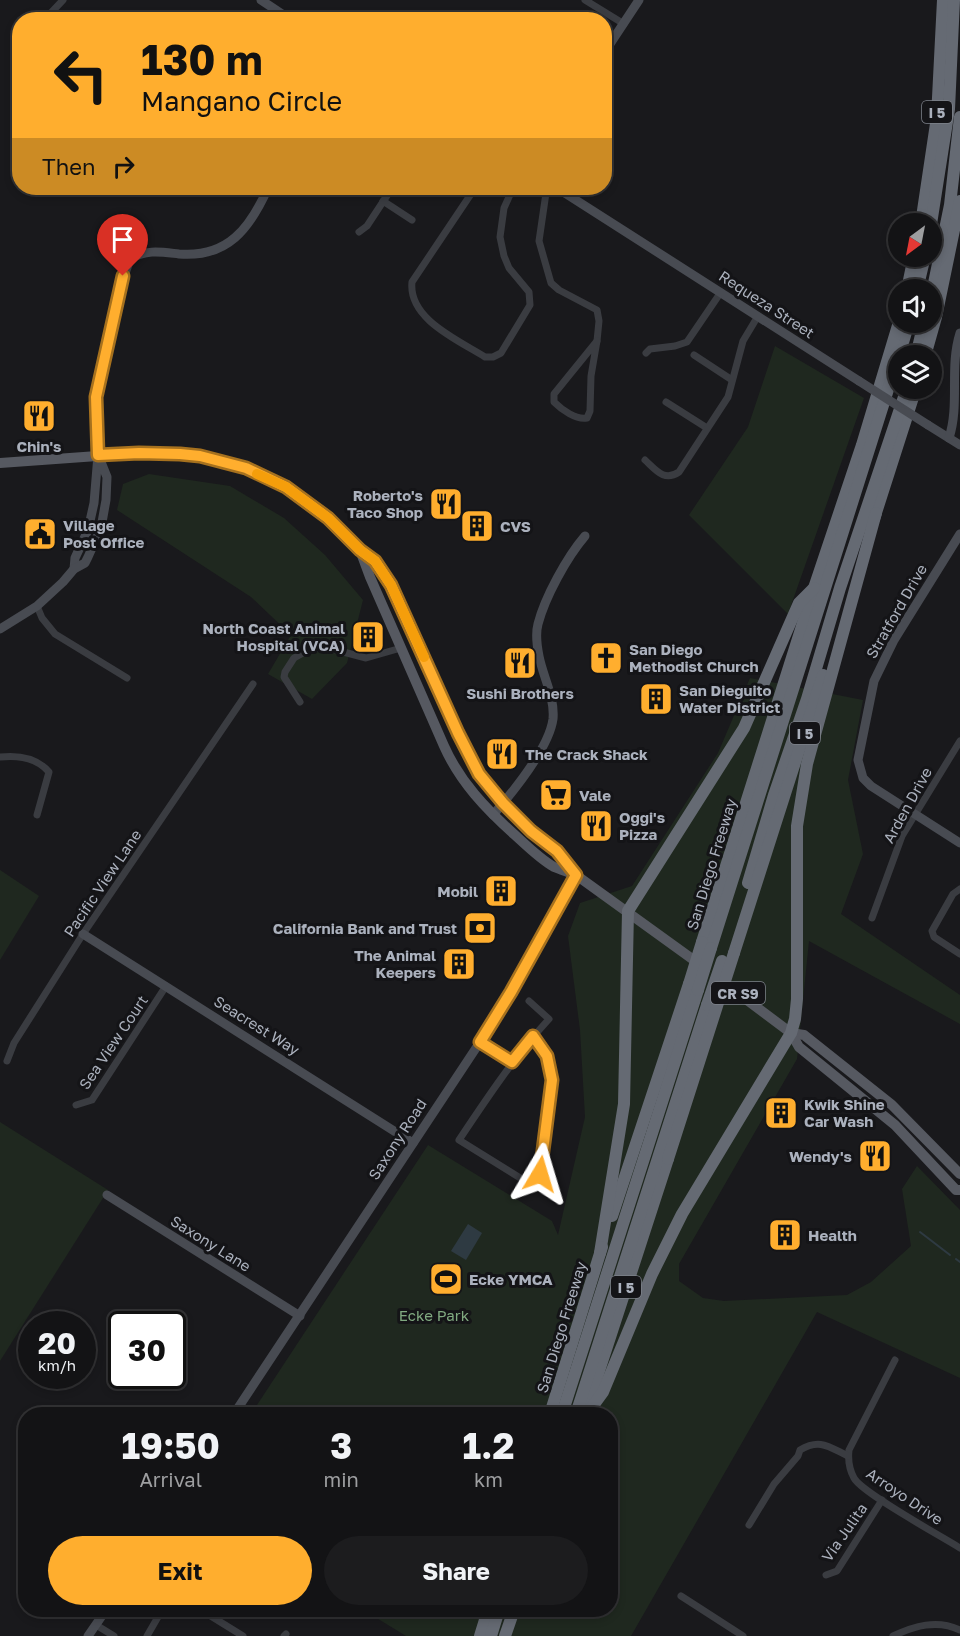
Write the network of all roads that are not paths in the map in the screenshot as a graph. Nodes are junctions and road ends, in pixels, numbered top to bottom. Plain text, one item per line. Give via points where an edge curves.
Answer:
1 (63, 0) edge
2 (261, 0) edge
3 (585, 0) edge
4 (639, 0) edge
5 (943, 0) edge
6 (954, 0) edge
7 (52, 12) edge
8 (279, 12) edge
9 (604, 12) edge
10 (612, 17) edge
11 (624, 24) junction
12 (612, 41) edge
13 (960, 117) edge
14 (265, 195) edge
15 (387, 195) edge
16 (470, 195) edge
17 (510, 195) edge
18 (546, 195) edge
19 (568, 195) edge
20 (383, 201) junction
21 (960, 201) edge
22 (923, 213) edge
23 (933, 213) edge
24 (412, 220) dead end
25 (359, 232) dead end
26 (935, 279) edge
27 (721, 292) junction
28 (758, 316) junction
29 (896, 333) edge
30 (960, 333) edge
31 (597, 341) junction
32 (928, 345) edge
33 (646, 353) dead end
34 (694, 355) dead end
35 (732, 380) junction
36 (888, 391) edge
37 (903, 399) edge
38 (912, 399) edge
39 (666, 402) dead end
40 (707, 428) junction
41 (949, 438) junction
42 (960, 445) edge
43 (98, 455) junction
44 (645, 460) dead end
45 (0, 463) edge
46 (876, 513) junction
47 (960, 534) edge
48 (585, 536) dead end
49 (360, 550) junction
50 (814, 588) junction
51 (36, 606) junction
52 (0, 629) edge
53 (401, 648) junction
54 (127, 678) dead end
55 (253, 684) dead end
56 (300, 702) dead end
57 (960, 741) edge
58 (0, 757) edge
59 (503, 803) junction
60 (37, 815) dead end
61 (493, 815) junction
62 (915, 815) junction
63 (960, 843) edge
64 (576, 875) junction
65 (960, 889) edge
66 (628, 911) junction
67 (872, 918) dead end
68 (84, 934) junction
69 (707, 945) junction
70 (730, 951) junction
71 (960, 954) edge
72 (166, 986) junction
73 (693, 987) junction
74 (529, 1002) dead end
75 (791, 1033) junction
76 (533, 1036) junction
77 (480, 1042) junction
78 (7, 1061) dead end
79 (512, 1062) junction
80 (76, 1105) dead end
81 (413, 1143) junction
82 (960, 1174) edge
83 (960, 1190) edge
84 (107, 1195) dead end
85 (600, 1252) junction
86 (300, 1316) junction
87 (895, 1360) dead end
88 (239, 1407) edge
89 (552, 1407) edge
90 (564, 1407) edge
91 (578, 1407) edge
92 (588, 1407) edge
93 (591, 1407) edge
94 (849, 1456) junction
95 (882, 1500) junction
96 (749, 1525) dead end
97 (960, 1548) edge
98 (826, 1575) dead end
99 (681, 1596) dead end
100 (101, 1617) edge
101 (158, 1617) edge
102 (212, 1617) edge
103 (486, 1617) edge
104 (497, 1617) edge
105 (512, 1617) edge
106 (521, 1617) edge
107 (96, 1625) junction
108 (960, 1630) edge
109 (88, 1636) edge
110 (114, 1636) edge
111 (147, 1636) edge
112 (243, 1636) edge
113 (480, 1636) edge
114 (491, 1636) edge
115 (505, 1636) edge
116 (514, 1636) edge
117 (743, 1636) edge
118 (893, 1636) edge

1 - 7 street
2 - 8 street
3 - 9 street
4 - 11 street
5 - 22 highway, I 5 via 937,117
6 - 23 highway via 949,109
10 - 11 street
11 - 12 street
13 - 26 highway via 950,206
14 - 43 street via 240,234 211,253 150,251 130,259 98,381
15 - 20 street
16 - 17 street via 412,282 411,294 434,324 485,357 501,353 530,305 529,292 509,268 500,237
18 - 31 street via 539,241 551,283 597,310
19 - 27 street, Requeza Street
20 - 24 street
20 - 25 street
21 - 32 highway
27 - 28 street, Requeza Street
27 - 33 street via 687,342 650,348
28 - 35 street via 743,341
28 - 41 street, Requeza Street, bridge
29 - 50 highway, San Diego Freeway / I 5
30 - 41 street via 955,367 957,405
31 - 31 street via 590,411 587,418 580,419 559,407 554,394
34 - 35 street
35 - 40 street via 728,397
36 - 69 highway
37 - 70 highway via 774,795
38 - 46 highway, I 5
39 - 40 street
40 - 44 street via 672,477 663,476
41 - 42 street, Requeza Street
43 - 45 main road, CR S9
43 - 49 main road, CR S9 via 180,454 246,468 286,487 328,518
43 - 51 street via 94,503 74,569
46 - 70 highway, I 5
46 - 75 highway via 807,765 797,826 797,999
47 - 62 street, Stratford Drive via 894,640 874,681 858,760 863,778 871,786
48 - 59 street via 562,571 537,625 536,640 550,690 553,718 549,732 540,752
49 - 53 main road, CR S9
49 - 59 main road, CR S9 via 375,561 391,585 465,748 479,774
50 - 66 highway via 799,603 744,728
50 - 69 highway, San Diego Freeway / I 5
51 - 52 street
51 - 54 street via 55,634
53 - 56 street via 366,658 320,647 302,652 289,664 284,677
53 - 61 main road, CR S9 via 451,762
55 - 68 street, Pacific View Lane
57 - 62 street, Arden Drive
58 - 60 street via 38,761 49,772
59 - 61 street
59 - 64 main road, CR S9 via 557,851
61 - 64 main road, CR S9 via 531,850 555,867
62 - 63 street
62 - 67 street, Arden Drive via 902,836
64 - 66 main road, CR S9
64 - 77 street, Saxony Road
65 - 71 street via 953,894 932,931 934,937
66 - 75 main road, CR S9
66 - 85 highway via 624,1104
68 - 72 street, Seacrest Way
68 - 78 street, Pacific View Lane via 14,1043
69 - 73 highway, San Diego Freeway / I 5, bridge
70 - 91 highway, bridge via 707,1005
70 - 92 highway, I 5, bridge
72 - 80 street, Sea View Court via 92,1100
72 - 81 street, Seacrest Way
73 - 85 highway, San Diego Freeway / I 5
73 - 90 highway
74 - 76 street via 549,1018
75 - 82 main road, CR S9 via 804,1035 892,1104
75 - 83 main road, CR S9 via 799,1047 895,1125
75 - 93 highway via 682,1214 652,1274 603,1392
76 - 79 street
76 - 79 street via 547,1056 552,1080 540,1174 530,1182 459,1140
77 - 79 street
77 - 81 street, Saxony Road
81 - 86 street, Saxony Road
84 - 86 street, Saxony Lane
85 - 89 highway, San Diego Freeway / I 5
86 - 88 street, Saxony Road
87 - 94 street
94 - 95 street, Arroyo Drive via 854,1478
94 - 96 street via 819,1443 800,1450
95 - 97 street, Arroyo Drive
95 - 98 street, Via Julita via 837,1571
99 - 117 street
100 - 107 street
101 - 111 street
102 - 112 street
103 - 113 highway
104 - 114 highway
105 - 115 highway
106 - 116 highway
107 - 109 street
107 - 110 street
108 - 118 street via 926,1624

